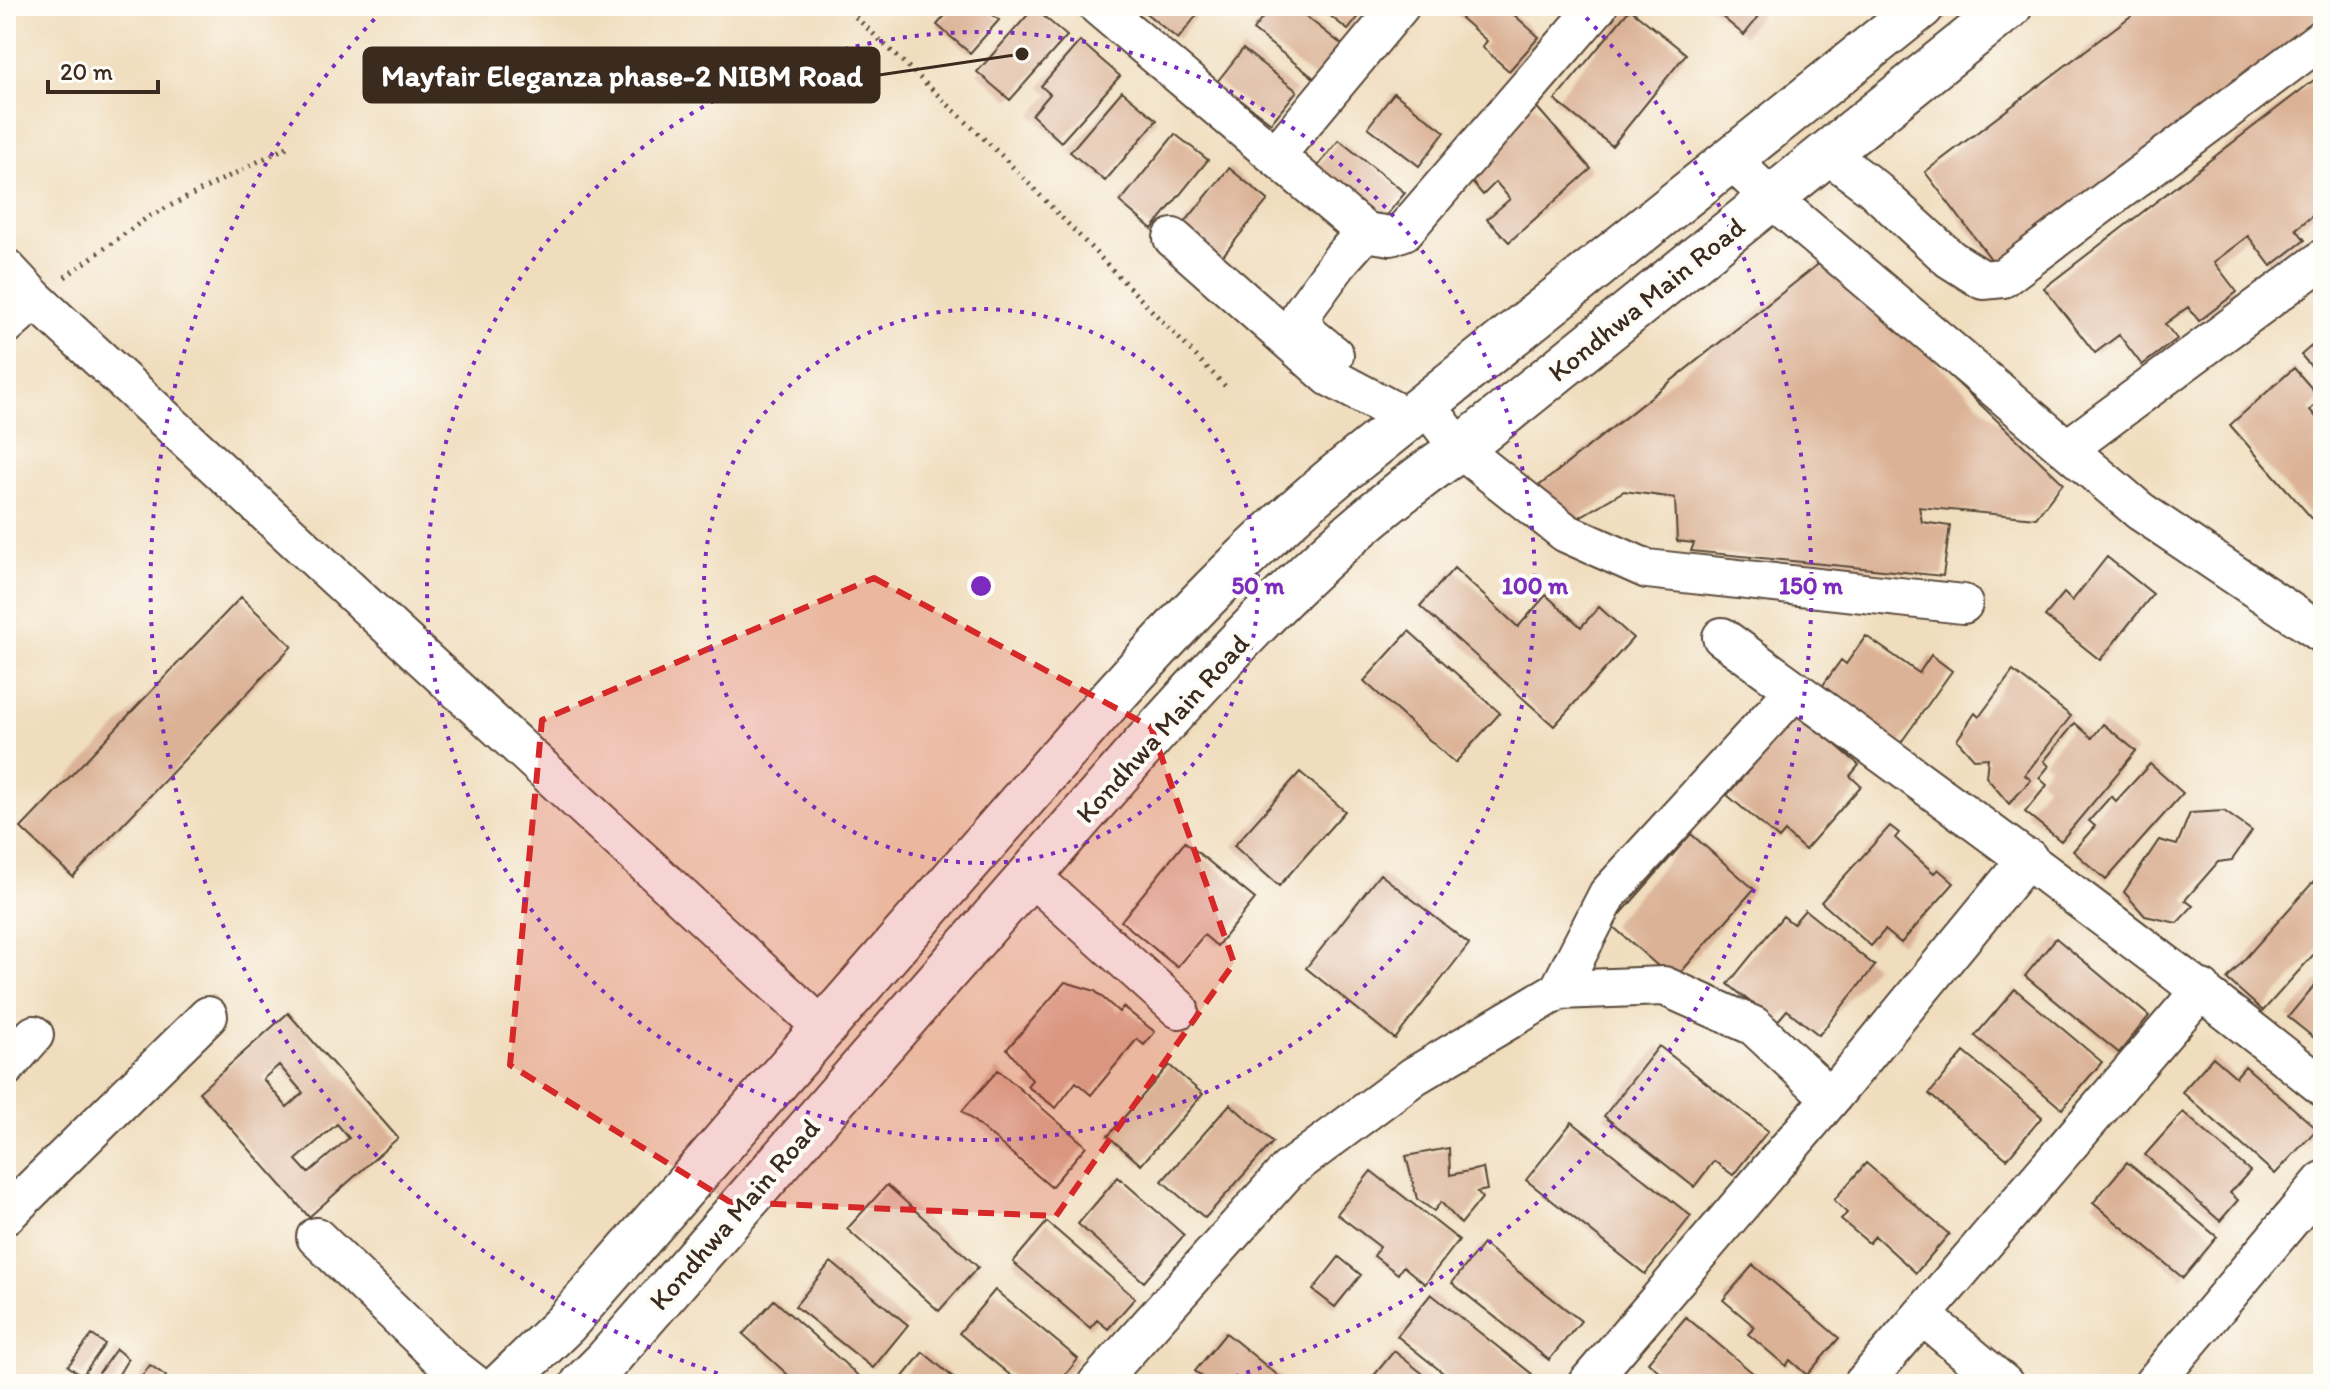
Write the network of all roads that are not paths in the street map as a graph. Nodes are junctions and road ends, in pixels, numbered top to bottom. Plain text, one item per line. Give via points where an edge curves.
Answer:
1 (1098, 6) edge
2 (1400, 6) edge
3 (1598, 6) edge
4 (2010, 6) edge
5 (1901, 12) edge
6 (2323, 38) edge
7 (1826, 153) junction
8 (1275, 156) junction
9 (1730, 159) junction
10 (1771, 198) junction
11 (1365, 232) junction
12 (1173, 238) dead end
13 (2323, 259) edge
14 (6, 268) edge
15 (35, 299) junction
16 (6, 325) edge
17 (1418, 412) junction
18 (1460, 449) junction
19 (2067, 449) junction
20 (1963, 604) dead end
21 (2323, 634) edge
22 (1722, 637) dead end
23 (1795, 690) junction
24 (2028, 858) junction
25 (1030, 875) junction
26 (2202, 989) junction
27 (1559, 990) junction
28 (1179, 1009) dead end
29 (208, 1016) dead end
30 (823, 1028) junction
31 (34, 1035) dead end
32 (6, 1067) edge
33 (2323, 1087) edge
34 (1831, 1098) junction
35 (2323, 1181) edge
36 (6, 1215) edge
37 (316, 1237) dead end
38 (1922, 1315) junction
39 (520, 1379) edge
40 (474, 1384) edge
41 (583, 1384) edge
42 (1097, 1384) edge
43 (1587, 1384) edge
44 (1863, 1384) edge
45 (2004, 1384) edge
46 (2153, 1384) edge

1 - 8 street
2 - 8 street
3 - 11 street via 1404,231 1391,236
4 - 7 main road, Kondhwa Main Road
5 - 9 main road, Kondhwa Main Road
6 - 7 street via 2003,278 1983,280 1950,259
7 - 10 main road, Kondhwa Main Road
8 - 11 street
9 - 10 street
9 - 17 main road, Kondhwa Main Road
10 - 18 main road, Kondhwa Main Road
10 - 19 street
11 - 17 street via 1302,313 1306,332
12 - 17 street via 1330,377
13 - 19 street
14 - 15 street
15 - 16 street
15 - 30 street
17 - 18 street
17 - 30 main road, Kondhwa Main Road via 1301,505 1183,618
18 - 20 street via 1566,533 1647,569
18 - 25 main road, Kondhwa Main Road via 1338,546 1223,657
19 - 21 street via 2140,511
22 - 23 street
23 - 24 street
23 - 27 street via 1608,894
24 - 26 street
24 - 34 street
25 - 28 street
25 - 41 main road, Kondhwa Main Road
26 - 33 street
26 - 38 street
27 - 34 street via 1664,986 1754,1026
27 - 42 street via 1414,1076 1288,1170
29 - 36 street
30 - 39 main road, Kondhwa Main Road
31 - 32 street
34 - 43 street
35 - 46 street
37 - 40 street
38 - 44 street
38 - 45 street

